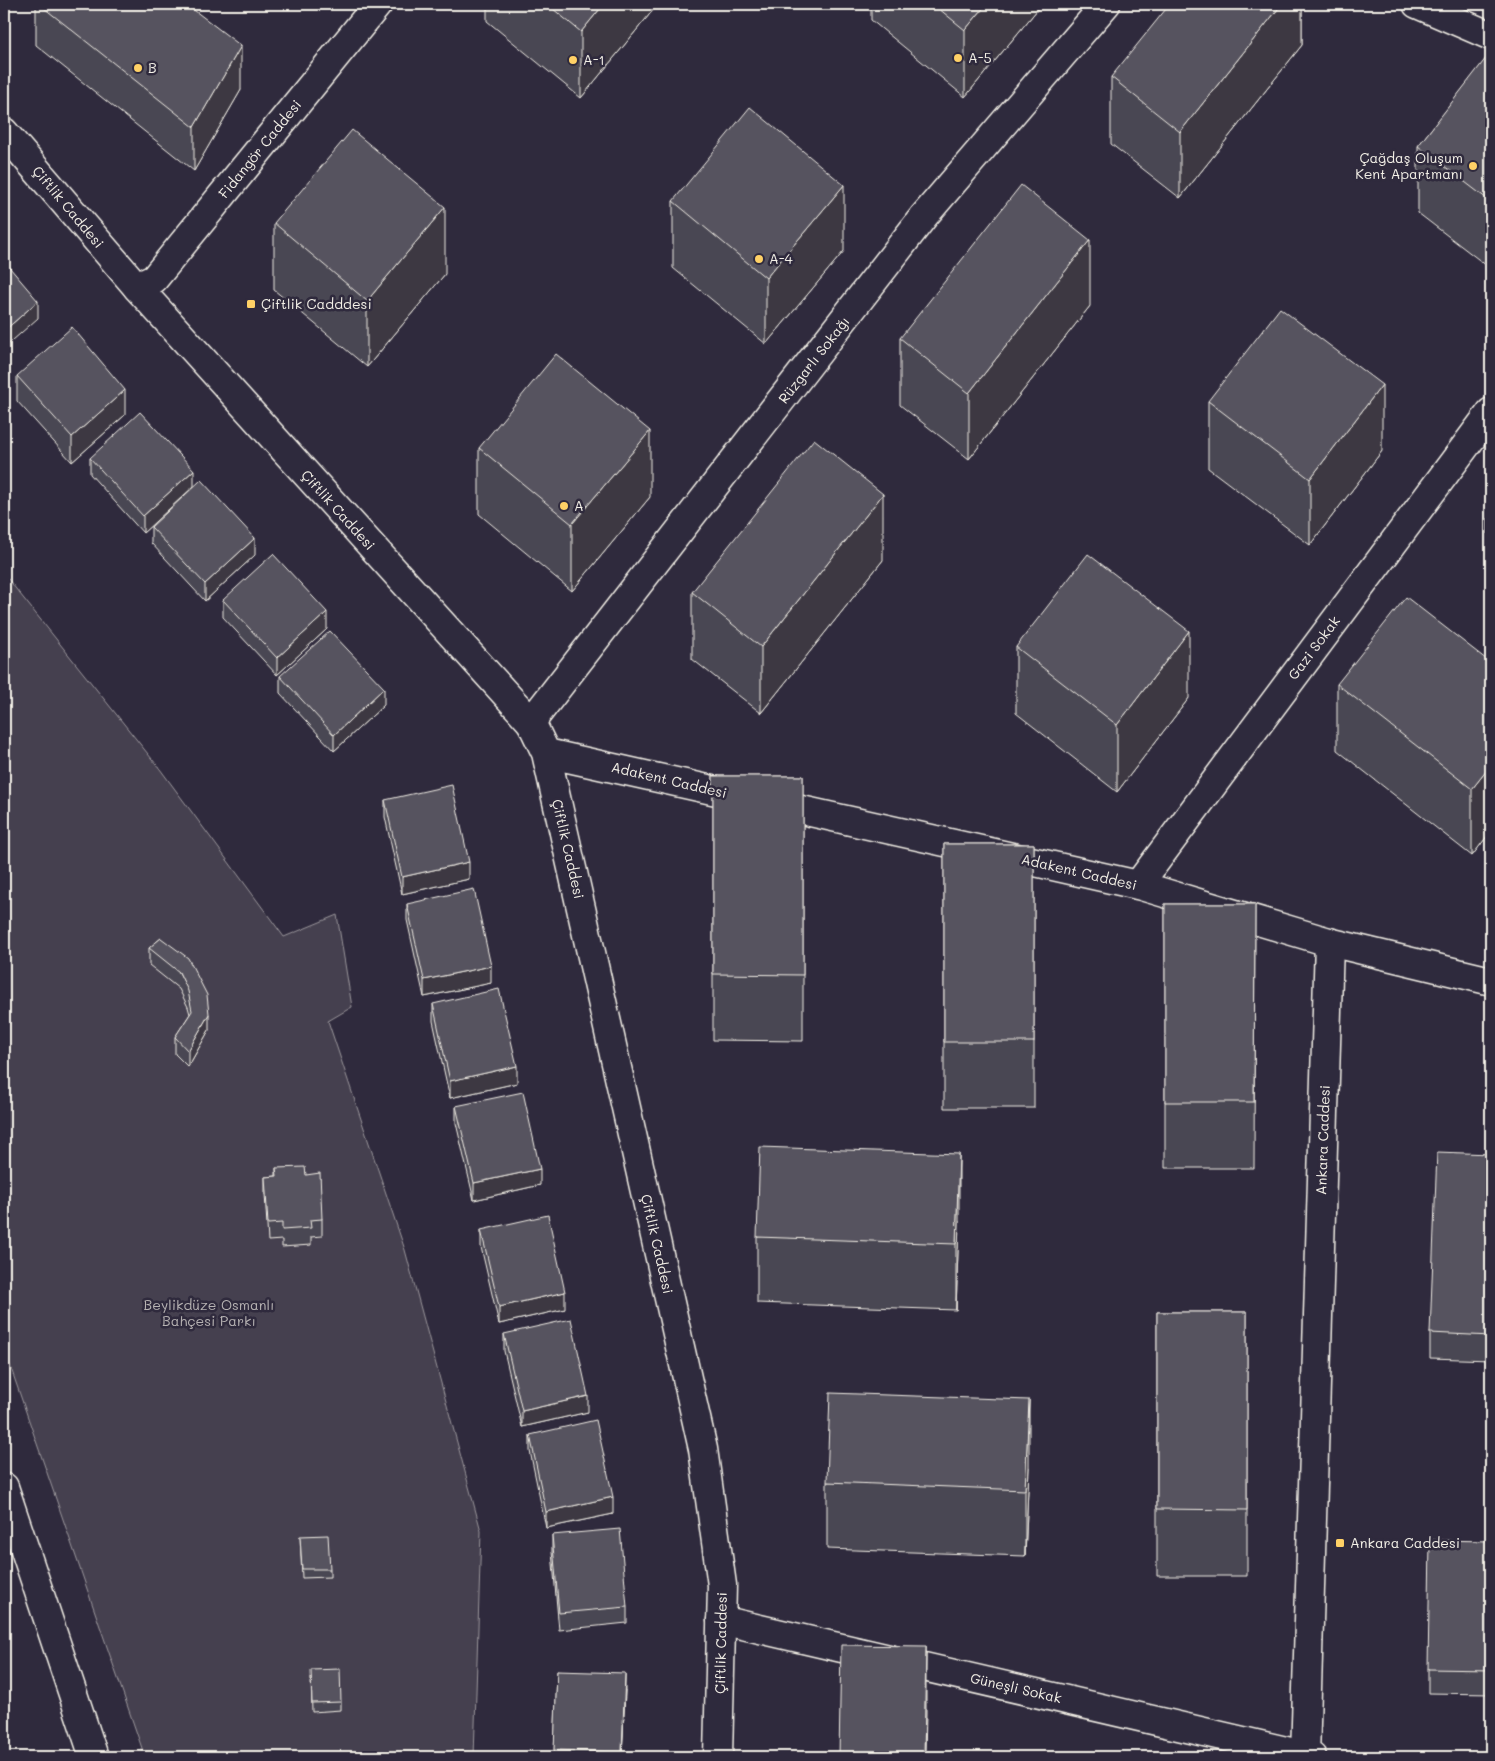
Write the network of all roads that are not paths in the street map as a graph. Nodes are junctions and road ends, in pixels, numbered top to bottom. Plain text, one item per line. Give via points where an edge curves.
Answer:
1 (378, 4) edge
2 (1106, 4) edge
3 (1416, 4) edge
4 (1491, 36) edge
5 (4, 132) edge
6 (137, 287) junction
7 (1491, 412) edge
8 (531, 722) junction
9 (546, 752) junction
10 (1138, 885) junction
11 (1329, 942) junction
12 (1491, 981) edge
13 (4, 1487) edge
14 (11, 1532) edge
15 (721, 1620) junction
16 (94, 1757) edge
17 (718, 1757) edge
18 (1307, 1757) edge

1 - 6 street, Fidangör Caddesi via 154,279
2 - 8 street, Rüzgarlı Sokağı via 924,216
3 - 4 street
5 - 6 street, Çiftlik Caddesi
6 - 8 street, Çiftlik Caddesi
7 - 10 street, Gazi Sokak
8 - 9 street, Çiftlik Caddesi
9 - 10 street, Adakent Caddesi
9 - 15 street, Çiftlik Caddesi via 703,1449 722,1586
10 - 11 street, Adakent Caddesi
11 - 12 street, Adakent Caddesi
11 - 18 street, Ankara Caddesi
13 - 14 street
14 - 16 street
15 - 17 street, Çiftlik Caddesi
15 - 18 street, Güneşli Sokak

